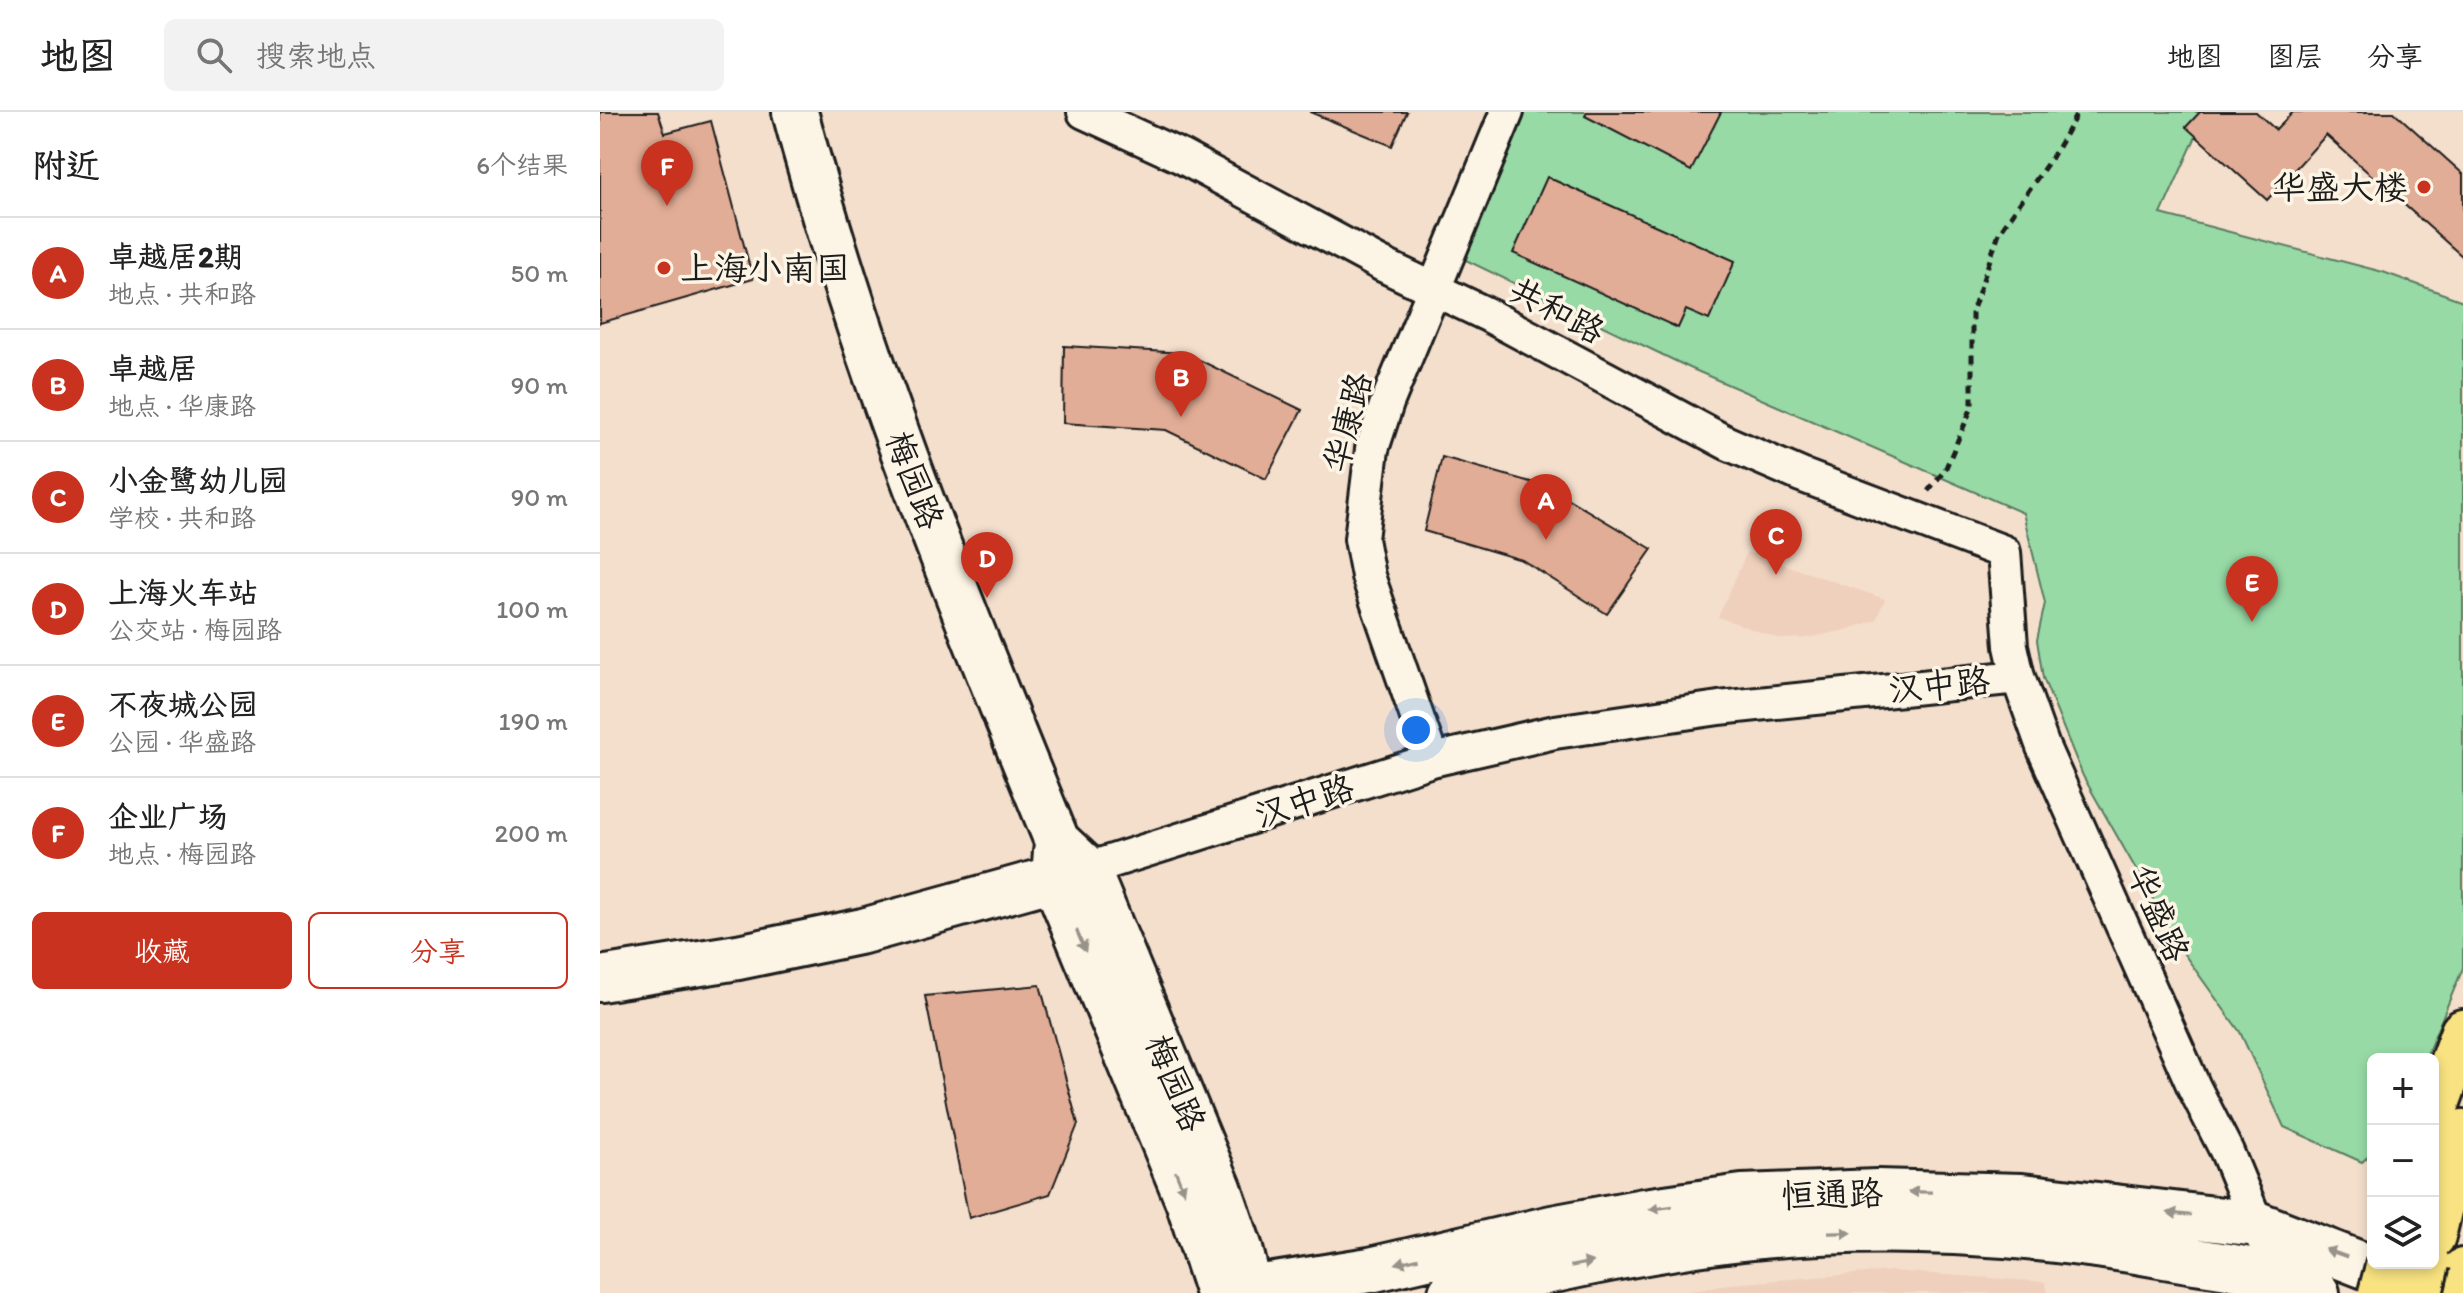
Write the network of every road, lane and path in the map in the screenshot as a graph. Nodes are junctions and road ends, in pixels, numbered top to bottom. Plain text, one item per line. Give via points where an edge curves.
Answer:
1 (795, 112) edge
2 (1084, 112) edge
3 (1507, 112) edge
4 (2078, 112) edge
5 (1433, 289) junction
6 (1908, 516) junction
7 (2004, 552) joint
8 (2018, 677) junction
9 (1432, 760) junction
10 (1066, 862) junction
11 (601, 977) edge
12 (2463, 1032) edge
13 (2439, 1098) edge
14 (2463, 1132) edge
15 (2439, 1211) edge
16 (2257, 1224) junction
17 (2387, 1269) edge
18 (2426, 1269) edge
19 (2463, 1271) edge
20 (2295, 1288) edge
21 (1236, 1292) edge
22 (1451, 1293) edge
23 (2381, 1293) edge
24 (2420, 1293) edge
25 (2434, 1293) edge
26 (2458, 1293) edge

1 - 10 main road, 梅园路 via 818,202 876,378 960,605
2 - 5 street, 共和路 via 1182,157
3 - 5 street, 华康路
4 - 6 path via 1999,233 1972,312 1972,407 1945,470
5 - 6 street, 共和路 via 1727,443
5 - 9 street, 华康路 via 1372,449 1361,539 1368,576
6 - 7 street, 共和路
7 - 8 street, 华盛路 via 2007,615
8 - 9 street, 汉中路 via 1655,716
8 - 16 street, 华盛路 via 2043,747
9 - 10 street, 汉中路
10 - 11 main road, 汉中路 via 863,931
10 - 21 main road, 梅园路 via 1186,1197
12 - 13 main road
14 - 15 main road
16 - 20 street, 华盛路
16 -> 21 main road, 恒通路 via 1991,1194 1757,1196 1598,1219 1370,1270
25 -> 16 main road, 恒通路
17 - 23 main road, bridge
18 - 24 main road, bridge
19 - 26 main road
22 -> 20 main road, 恒通路 via 1683,1246 1862,1233 2065,1240

